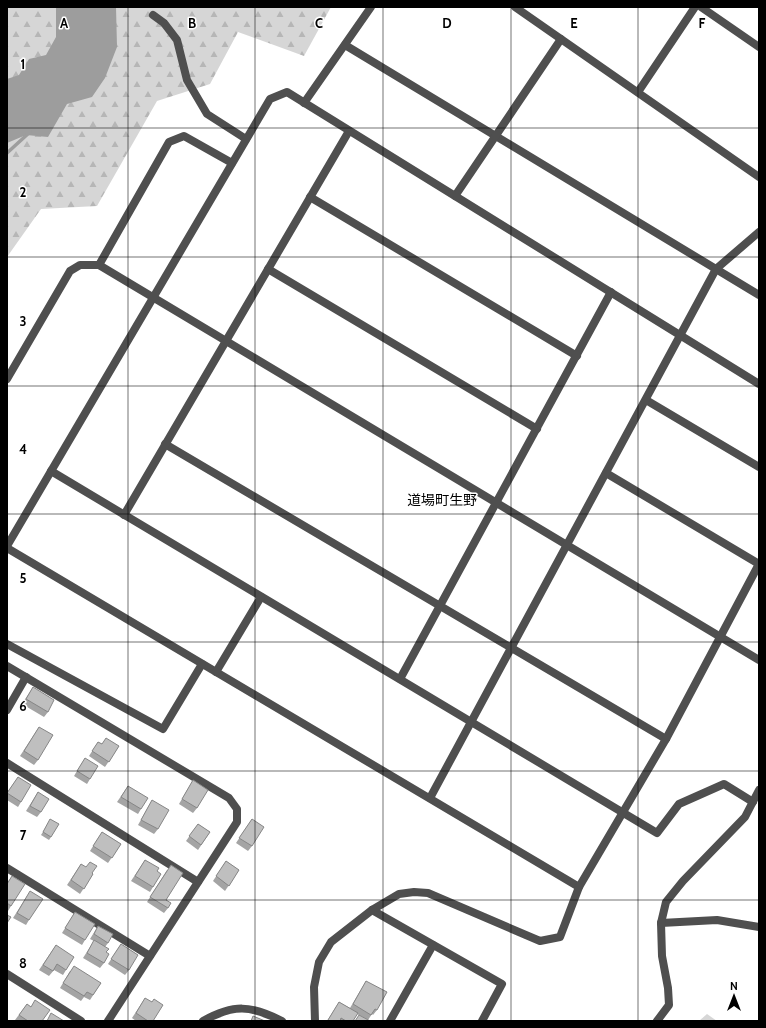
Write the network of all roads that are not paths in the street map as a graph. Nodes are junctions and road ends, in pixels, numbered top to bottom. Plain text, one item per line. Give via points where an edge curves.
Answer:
1 (371, 7) edge
2 (514, 7) edge
3 (695, 7) edge
4 (701, 7) edge
5 (153, 15) dead end
6 (561, 39) junction
7 (345, 45) junction
8 (759, 47) edge
9 (638, 92) junction
10 (304, 103) junction
11 (349, 131) junction
12 (496, 136) junction
13 (246, 139) junction
14 (232, 163) junction
15 (759, 177) edge
16 (455, 196) junction
17 (310, 197) junction
18 (759, 232) edge
19 (99, 265) junction
20 (268, 269) junction
21 (716, 270) junction
22 (611, 292) junction
23 (759, 295) edge
24 (153, 298) junction
25 (681, 335) junction
26 (226, 341) junction
27 (577, 356) junction
28 (7, 379) edge
29 (759, 384) edge
30 (646, 400) junction
31 (537, 428) junction
32 (165, 444) junction
33 (759, 467) edge
34 (51, 471) junction
35 (606, 472) junction
36 (496, 503) junction
37 (124, 514) junction
38 (567, 545) junction
39 (7, 547) edge
40 (759, 564) edge
41 (261, 597) junction
42 (440, 606) junction
43 (720, 637) junction
44 (7, 644) edge
45 (511, 648) junction
46 (759, 660) edge
47 (202, 664) junction
48 (7, 666) edge
49 (216, 672) junction
50 (26, 677) junction
51 (400, 679) junction
52 (7, 710) edge
53 (471, 722) junction
54 (666, 739) junction
55 (7, 764) edge
56 (759, 790) edge
57 (430, 798) junction
58 (753, 802) junction
59 (623, 813) junction
60 (7, 868) edge
61 (198, 882) junction
62 (579, 887) junction
63 (372, 910) junction
64 (661, 923) junction
65 (759, 927) edge
66 (432, 945) junction
67 (150, 956) junction
68 (7, 974) edge
69 (81, 1021) edge
70 (108, 1021) edge
71 (203, 1021) edge
72 (282, 1021) edge
73 (315, 1021) edge
74 (390, 1021) edge
75 (482, 1021) edge
76 (657, 1021) edge

1 - 7 street
2 - 6 street
3 - 9 street
4 - 8 street
5 - 13 street via 164,23 177,40 187,80 207,114
6 - 9 street
6 - 12 street
7 - 10 street
7 - 12 street
9 - 15 street
10 - 11 street
10 - 13 street via 287,92 270,99
11 - 16 street
11 - 17 street
12 - 16 street
12 - 21 street
13 - 14 street
14 - 19 street via 184,136 168,142
14 - 24 street
16 - 22 street
17 - 20 street
17 - 27 street
18 - 21 street
19 - 24 street
19 - 28 street via 80,265 70,271
20 - 26 street
20 - 31 street
21 - 23 street
21 - 25 street
22 - 25 street
22 - 27 street
24 - 26 street
24 - 34 street
25 - 29 street
25 - 30 street
26 - 32 street
26 - 36 street
27 - 31 street
30 - 33 street
30 - 35 street
31 - 36 street
32 - 37 street
32 - 42 street
34 - 37 street
34 - 39 street
35 - 38 street
35 - 40 street
36 - 38 street
36 - 42 street
37 - 41 street
38 - 43 street
38 - 45 street
39 - 47 street
40 - 43 street
41 - 49 street
41 - 51 street
42 - 45 street
42 - 51 street
43 - 46 street
43 - 54 street
44 - 47 street via 163,729
45 - 53 street
45 - 54 street
47 - 49 street
48 - 50 street
49 - 57 street
50 - 52 street
50 - 61 street via 228,798 237,809 237,822
51 - 53 street
53 - 57 street
53 - 59 street
54 - 59 street
55 - 61 street
56 - 58 street
57 - 62 street
58 - 59 street via 724,784 679,804 657,833
58 - 64 street via 745,817 666,902
59 - 62 street
60 - 67 street
61 - 67 street
62 - 63 street via 560,937 540,941 428,893 399,894
63 - 66 street
63 - 73 street via 331,942 319,962 314,988
64 - 65 street via 717,920
64 - 76 street via 662,956 669,1005
66 - 74 street
66 - 75 street via 502,984
67 - 70 street
68 - 69 street
71 - 72 street via 230,1009 252,1009

